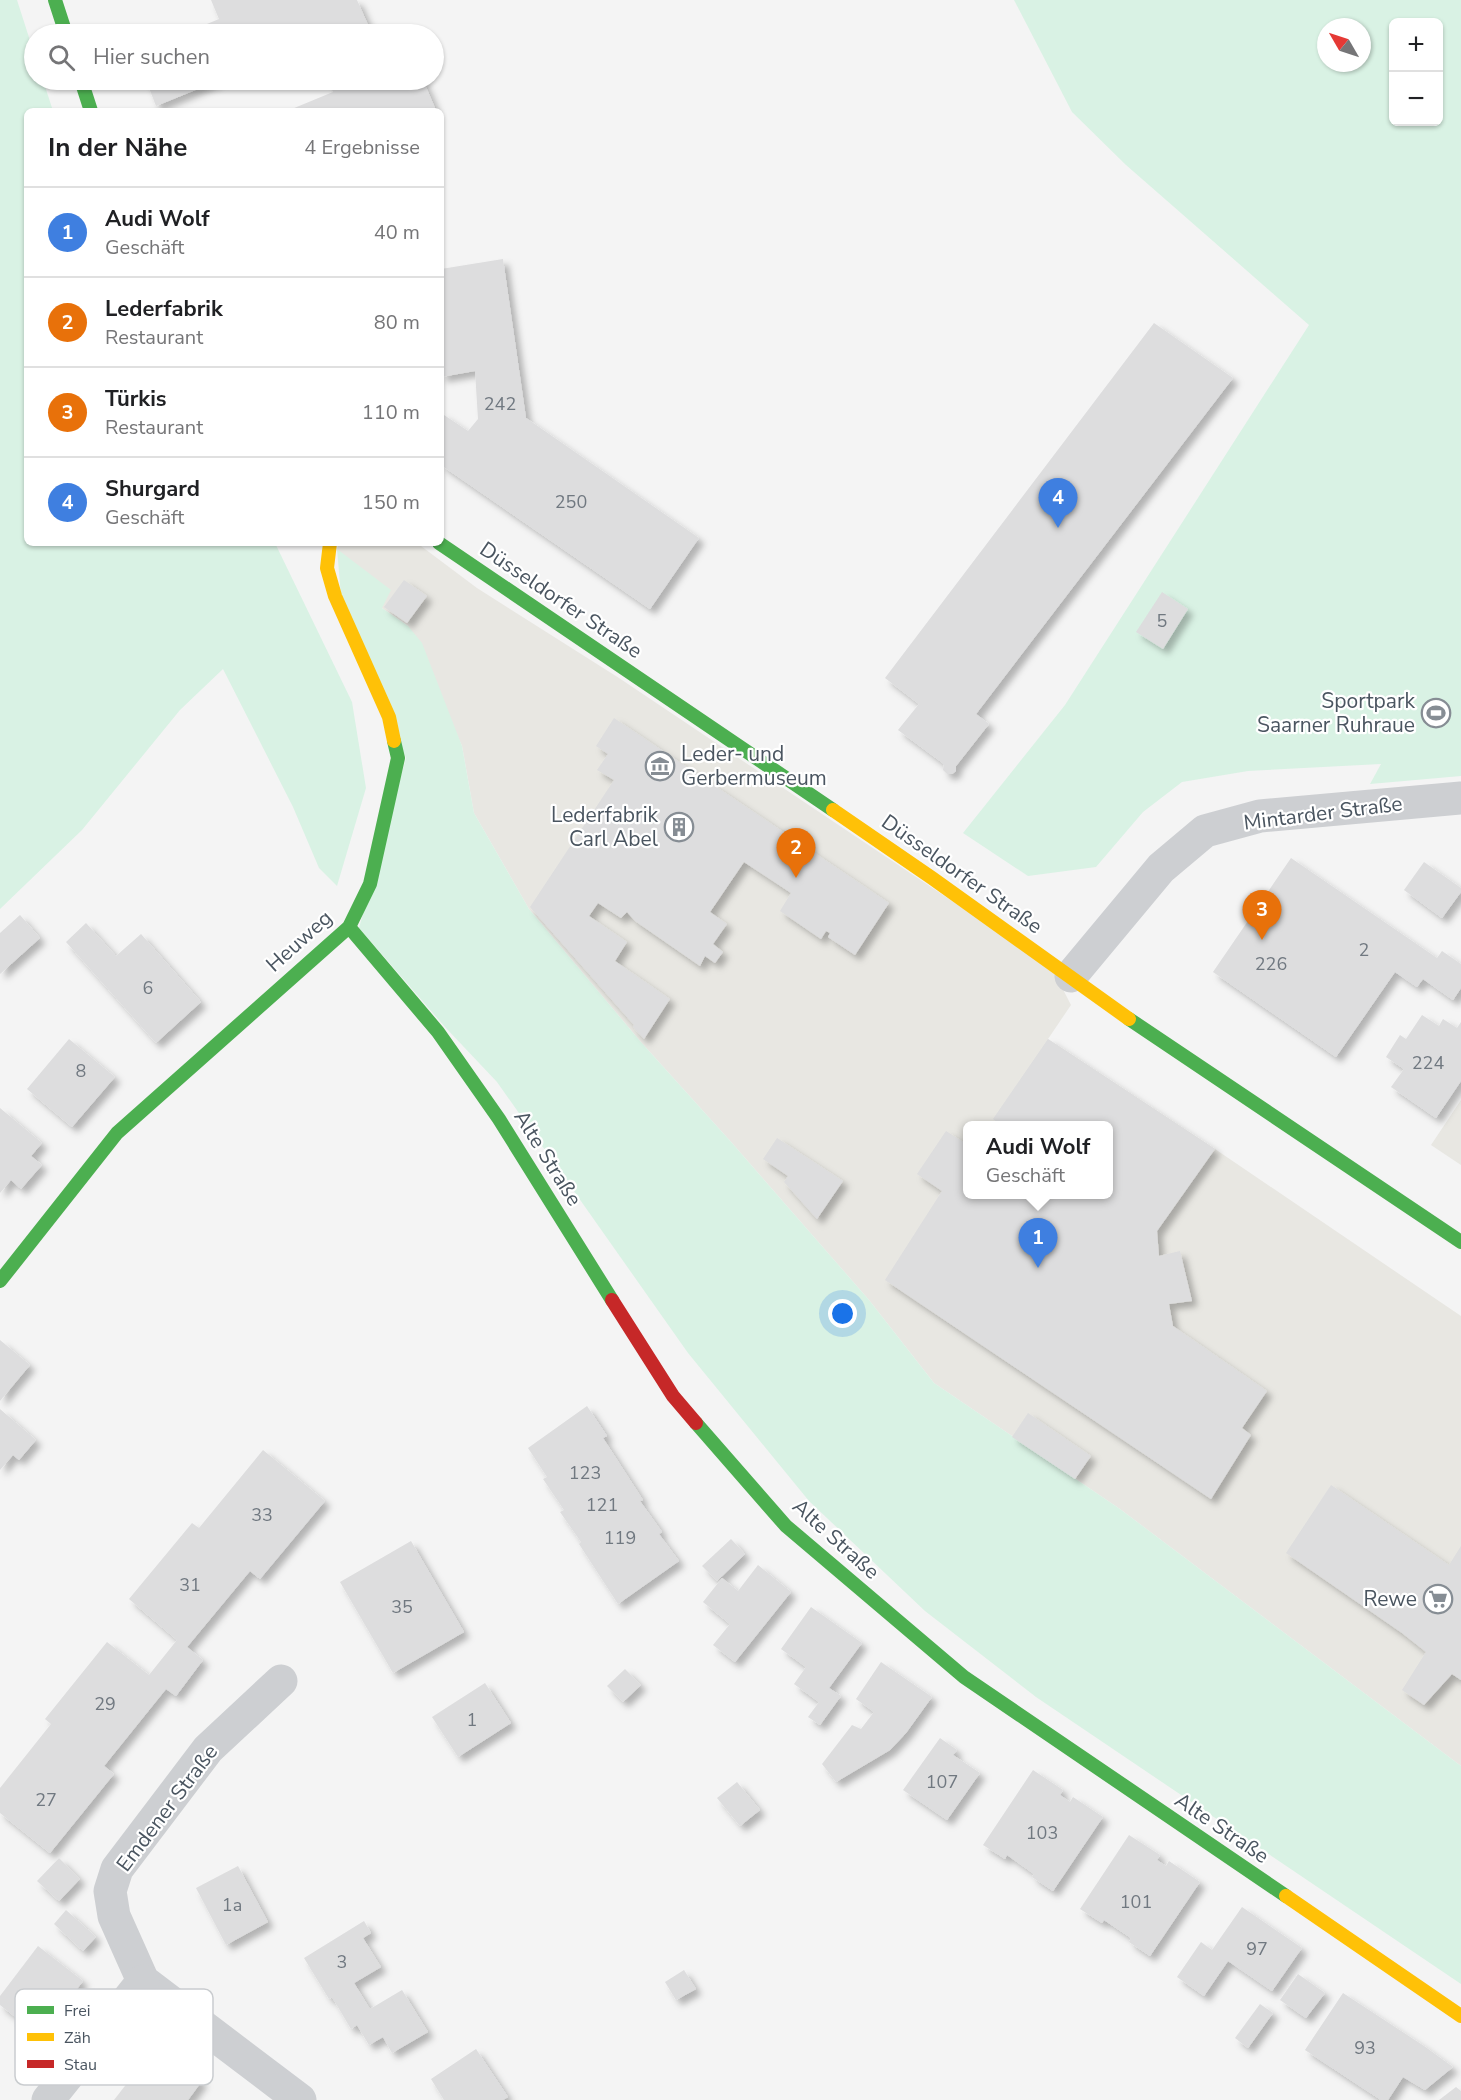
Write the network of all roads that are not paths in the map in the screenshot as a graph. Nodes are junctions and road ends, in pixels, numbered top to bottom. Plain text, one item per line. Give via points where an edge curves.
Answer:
1 (55, 0) edge
2 (63, 24) edge
3 (84, 90) edge
4 (90, 108) edge
5 (330, 546) edge
6 (443, 546) edge
7 (1461, 798) edge
8 (349, 927) junction
9 (1071, 976) junction
10 (1461, 1242) edge
11 (0, 1281) edge
12 (281, 1681) dead end
13 (143, 1981) junction
14 (137, 1989) edge
15 (154, 1989) edge
16 (1461, 2016) edge
17 (213, 2034) edge
18 (60, 2085) edge
19 (48, 2100) edge
20 (300, 2100) edge

1 - 2 street
3 - 4 street
5 - 8 street, Heuweg via 327,568 335,596 390,717 398,758 370,884
6 - 9 street, Düsseldorfer Straße via 715,728
7 - 9 street, Mintarder Straße via 1260,816 1205,831 1161,868
8 - 11 street, Heuweg via 117,1133
8 - 16 street, Alte Straße via 438,1032 499,1119 673,1396 786,1526 964,1677
9 - 10 street, Düsseldorfer Straße via 1162,1043
12 - 13 street, Emdener Straße via 208,1749 117,1869 110,1891 114,1916
13 - 14 street
13 - 15 street
17 - 20 street
18 - 19 street

